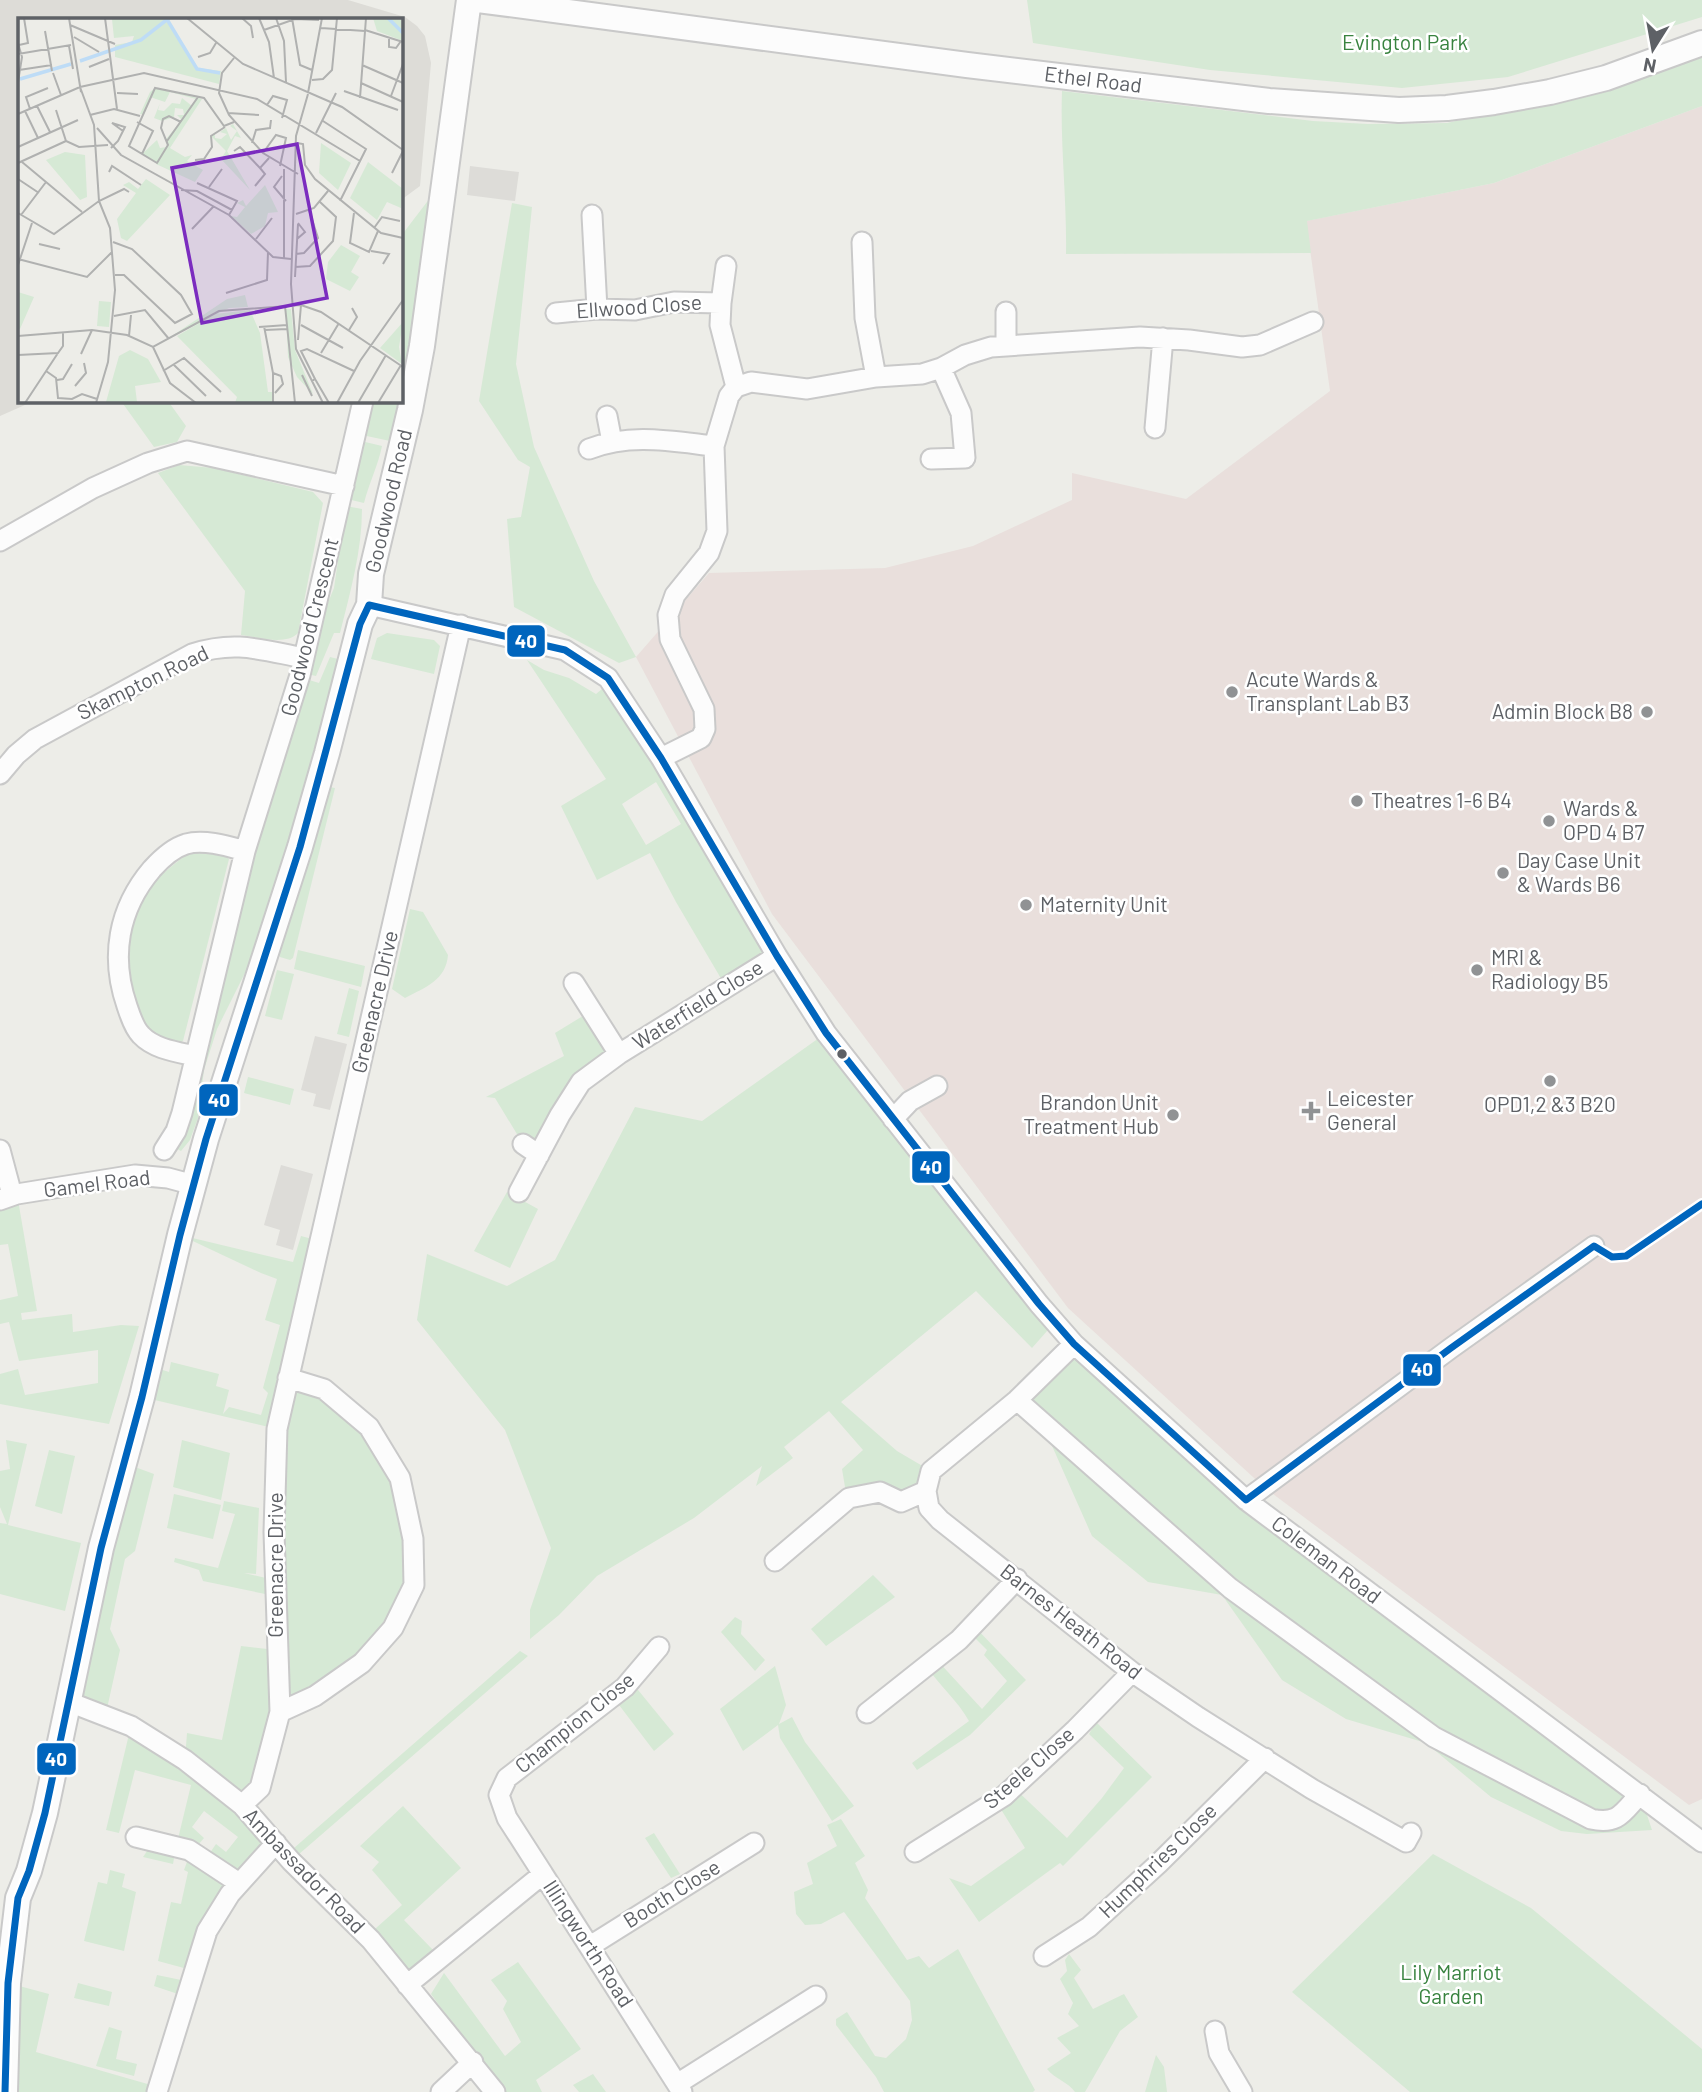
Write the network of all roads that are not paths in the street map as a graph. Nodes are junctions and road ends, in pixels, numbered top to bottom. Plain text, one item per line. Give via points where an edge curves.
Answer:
1 (469, 0) edge
2 (478, 0) edge
3 (572, 7) edge
4 (1702, 43) edge
5 (592, 215) dead end
6 (862, 242) dead end
7 (726, 266) dead end
8 (721, 303) junction
9 (597, 309) junction
10 (1006, 312) dead end
11 (556, 313) dead end
12 (1313, 322) dead end
13 (1163, 338) junction
14 (1006, 346) junction
15 (941, 368) junction
16 (876, 377) junction
17 (736, 387) junction
18 (363, 402) edge
19 (607, 416) dead end
20 (1155, 428) dead end
21 (612, 442) junction
22 (714, 446) junction
23 (589, 449) dead end
24 (931, 459) dead end
25 (344, 486) junction
26 (0, 541) edge
27 (369, 605) junction
28 (461, 625) junction
29 (304, 658) junction
30 (661, 758) junction
31 (0, 774) edge
32 (245, 851) junction
33 (777, 956) junction
34 (574, 983) dead end
35 (619, 1054) junction
36 (195, 1056) junction
37 (937, 1087) dead end
38 (893, 1119) junction
39 (0, 1150) edge
40 (164, 1150) dead end
41 (194, 1185) junction
42 (519, 1192) dead end
43 (10, 1196) edge
44 (1594, 1246) dead end
45 (1074, 1343) junction
46 (288, 1378) junction
47 (1017, 1400) junction
48 (926, 1491) junction
49 (1246, 1500) junction
50 (776, 1553) dead end
51 (1017, 1579) junction
52 (659, 1647) dead end
53 (1132, 1672) junction
54 (69, 1702) junction
55 (280, 1712) junction
56 (867, 1713) dead end
57 (1265, 1758) junction
58 (1640, 1794) junction
59 (242, 1805) junction
60 (1411, 1833) dead end
61 (136, 1838) dead end
62 (1702, 1842) edge
63 (276, 1843) junction
64 (754, 1843) dead end
65 (915, 1852) dead end
66 (543, 1874) junction
67 (239, 1883) junction
68 (590, 1946) junction
69 (1044, 1956) dead end
70 (407, 1985) junction
71 (816, 1996) dead end
72 (1215, 2031) dead end
73 (472, 2063) junction
74 (679, 2088) edge
75 (5, 2092) edge
76 (157, 2092) edge
77 (441, 2092) edge
78 (495, 2092) edge
79 (1242, 2092) edge

1 - 27 street, Goodwood Road via 422,346 370,574
2 - 3 street, Ethel Road
3 - 4 street, Ethel Road via 940,62 1255,100 1399,110 1459,107 1550,92 1606,78
5 - 9 street
6 - 16 street via 865,318
7 - 8 street
8 - 9 street, Ellwood Close
8 - 17 street, Ellwood Close via 720,326
9 - 11 street, Ellwood Close
10 - 14 street
12 - 13 street via 1260,345 1242,347
13 - 14 street
13 - 20 street
14 - 15 street via 965,355
15 - 16 street
15 - 24 street via 961,413 965,458
16 - 17 street via 807,389 751,382
17 - 22 street
18 - 25 street, Goodwood Crescent
19 - 21 street
21 - 22 street via 660,440
21 - 23 street
22 - 30 street via 717,531 709,553 675,594 668,615 670,639 704,709 705,729 701,738
25 - 26 street via 187,451 104,483
25 - 29 street, Goodwood Crescent
27 - 28 street, Coleman Road
27 - 41 street, Goodwood Road via 300,847
28 - 30 street, Coleman Road via 565,650 596,669 608,678
28 - 46 street, Greenacre Drive
29 - 31 street, Skampton Road via 236,645 192,654 35,738
29 - 32 street, Goodwood Crescent
30 - 33 street, Coleman Road
32 - 36 street, Goodwood Crescent
32 - 36 street via 188,843 172,851 139,884 122,922 118,955 121,990 139,1033 159,1047
33 - 35 street, Waterfield Close
33 - 38 street, Coleman Road via 826,1034
34 - 35 street, Waterfield Close
35 - 42 street, Waterfield Close via 581,1082 531,1150
36 - 40 street, Goodwood Crescent via 182,1113
37 - 38 street via 910,1101
38 - 45 street, Coleman Road
39 - 43 street
41 - 43 street, Gamel Road via 135,1175
41 - 54 street, Goodwood Road via 102,1548
44 - 49 street
45 - 47 street
45 - 49 street, Coleman Road
46 - 55 street, Greenacre Drive via 277,1429 274,1522
46 - 55 street via 324,1388 369,1427 400,1478 413,1539 414,1585 393,1628 362,1663 315,1696
47 - 48 street via 931,1471
47 - 58 street via 1230,1588 1434,1737 1591,1819 1607,1823
48 - 50 street via 901,1502 880,1492 849,1497
48 - 51 street, Barnes Heath Road via 929,1508 940,1520
49 - 58 street, Coleman Road
51 - 53 street, Barnes Heath Road
51 - 56 street via 959,1640
52 - 66 street, Champion Close via 625,1687 507,1778 499,1795 507,1818
53 - 57 street, Barnes Heath Road
53 - 65 street, Steele Close via 1004,1796
54 - 59 street, Ambassador Road via 131,1726 185,1760
54 - 75 street, Goodwood Road via 45,1813 18,1898 8,1983
55 - 59 street, Greenacre Drive via 260,1788
57 - 60 street, Barnes Heath Road via 1406,1842
57 - 69 street, Humphries Close via 1089,1927
58 - 62 street, Coleman Road
59 - 63 street, Ambassador Road
61 - 67 street via 190,1850
63 - 67 street
63 - 70 street, Ambassador Road via 371,1940
64 - 68 street, Booth Close
66 - 68 street, Illingworth Road
66 - 70 street, Illingworth Road
67 - 76 street via 207,1931
68 - 74 street, Illingworth Road
70 - 73 street, Ambassador Road
71 - 74 street
72 - 79 street via 1219,2053
73 - 77 street
73 - 78 street, Ambassador Road

